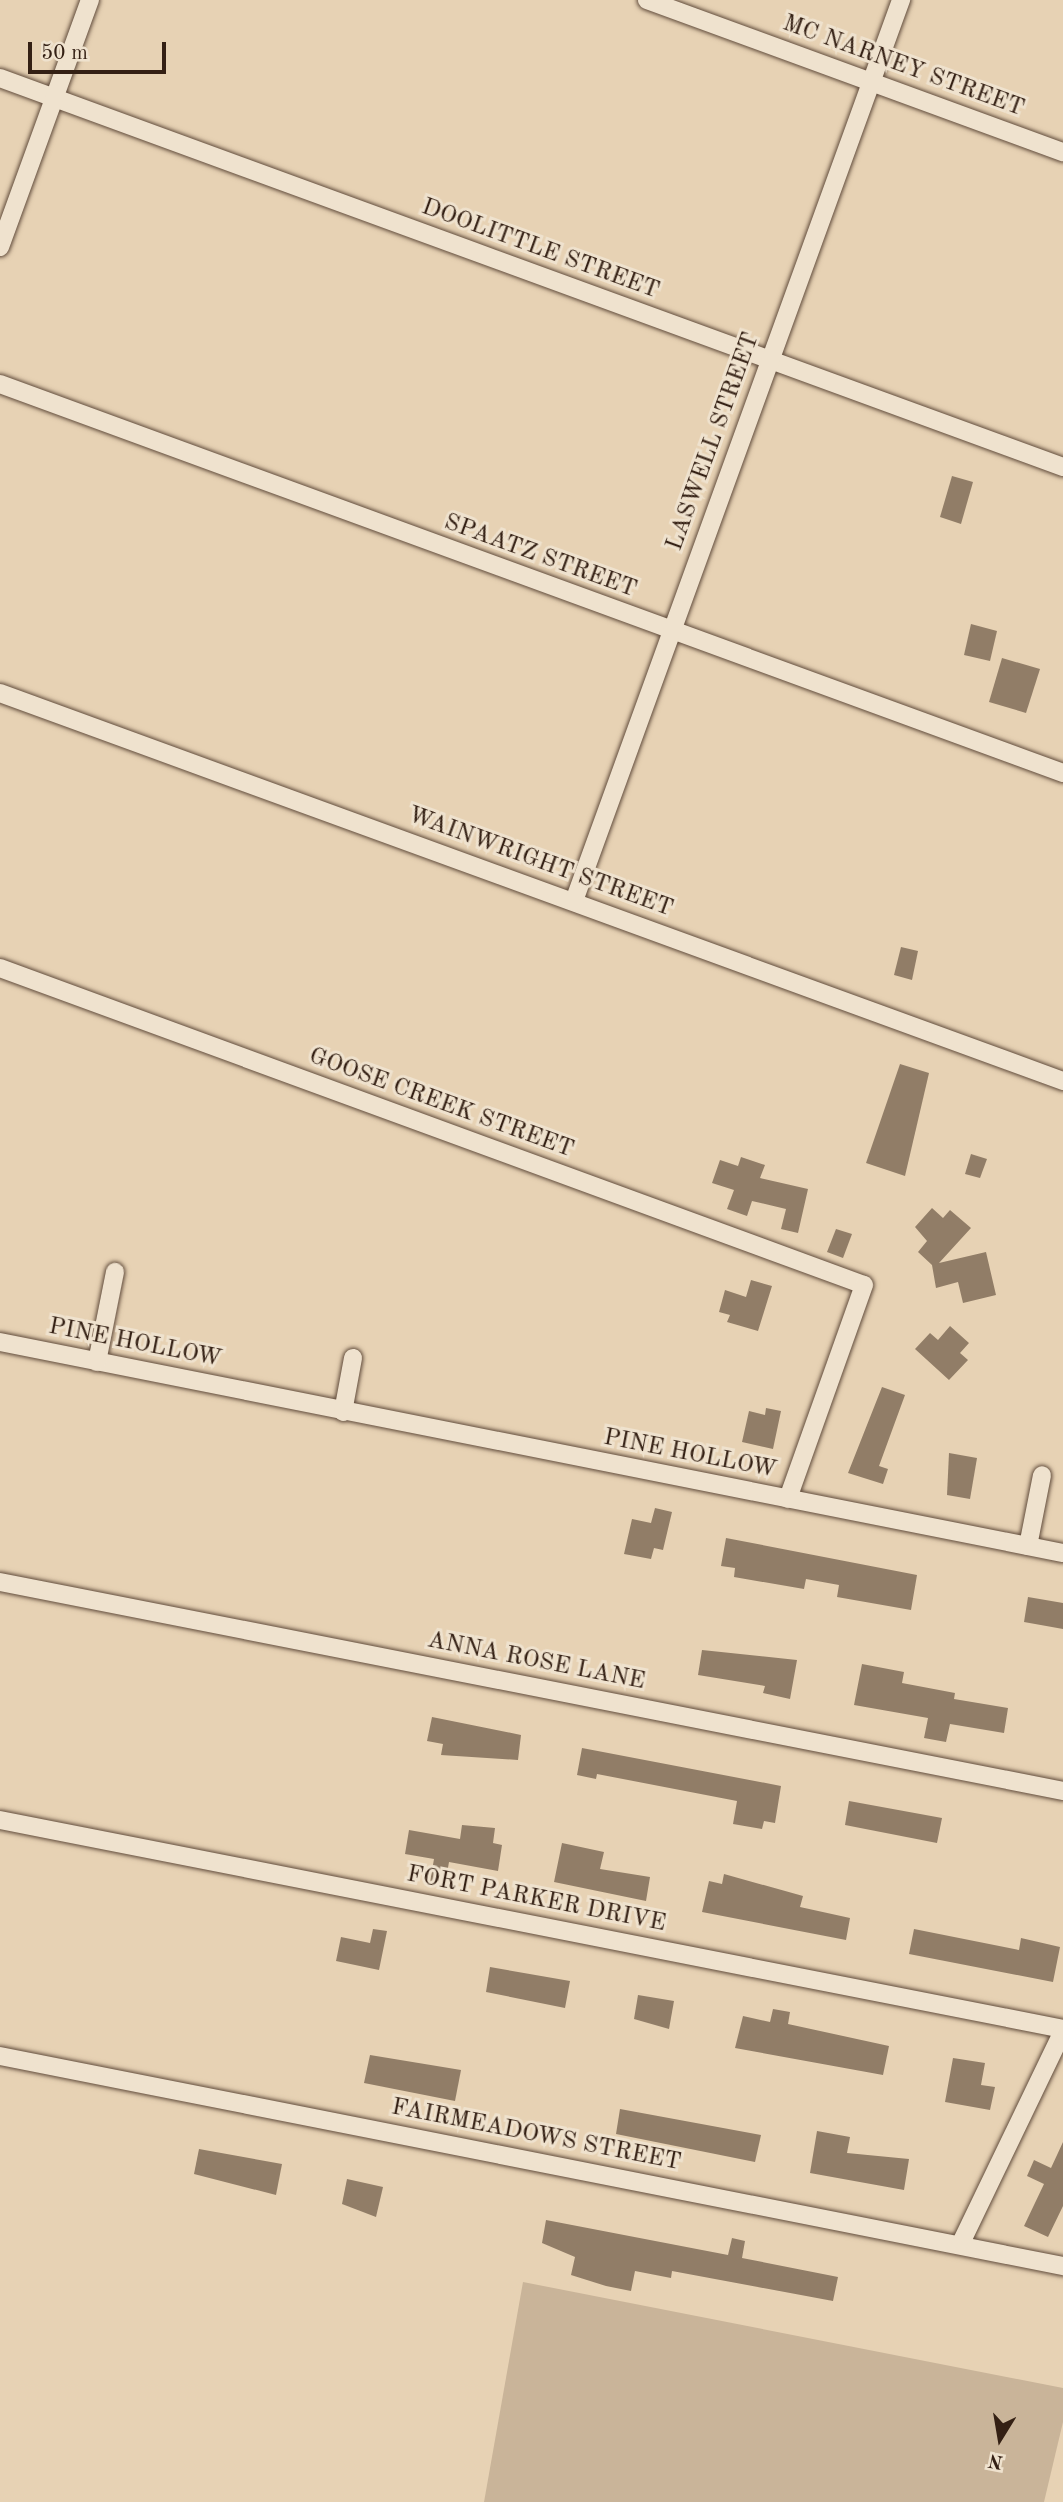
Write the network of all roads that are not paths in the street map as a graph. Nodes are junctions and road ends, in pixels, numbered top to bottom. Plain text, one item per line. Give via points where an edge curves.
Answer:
1 (90, 0) edge
2 (647, 0) edge
3 (901, 0) edge
4 (0, 78) edge
5 (872, 82) junction
6 (54, 98) junction
7 (1063, 152) edge
8 (0, 247) edge
9 (771, 360) junction
10 (0, 384) edge
11 (1063, 467) edge
12 (671, 631) junction
13 (0, 693) edge
14 (1063, 774) edge
15 (573, 901) junction
16 (0, 968) edge
17 (1063, 1081) edge
18 (115, 1272) dead end
19 (0, 1342) edge
20 (353, 1358) dead end
21 (97, 1362) junction
22 (343, 1412) junction
23 (1042, 1475) dead end
24 (788, 1499) junction
25 (1028, 1546) junction
26 (1063, 1553) edge
27 (0, 1582) edge
28 (1063, 1791) edge
29 (0, 1820) edge
30 (1063, 2030) edge
31 (0, 2056) edge
32 (960, 2245) junction
33 (1063, 2266) edge

1 - 6 street
2 - 5 street, MC NARNEY STREET
3 - 5 street, LASWELL STREET
4 - 6 street, DOOLITTLE STREET
5 - 7 street, MC NARNEY STREET
5 - 9 street, LASWELL STREET
6 - 8 street
6 - 9 street, DOOLITTLE STREET
9 - 11 street, DOOLITTLE STREET
9 - 12 street, LASWELL STREET
10 - 12 street, SPAATZ STREET
12 - 14 street, SPAATZ STREET
12 - 15 street, LASWELL STREET
13 - 15 street, WAINWRIGHT STREET
15 - 17 street, WAINWRIGHT STREET
16 - 24 street, GOOSE CREEK STREET via 864,1285
18 - 21 street
19 - 21 street, PINE HOLLOW
20 - 22 street
21 - 22 street, PINE HOLLOW
22 - 24 street, PINE HOLLOW
23 - 25 street
24 - 25 street, PINE HOLLOW
25 - 26 street, PINE HOLLOW
27 - 28 street, ANNA ROSE LANE
29 - 30 street, FORT PARKER DRIVE
30 - 32 street
31 - 32 street, FAIRMEADOWS STREET
32 - 33 street, FAIRMEADOWS STREET

